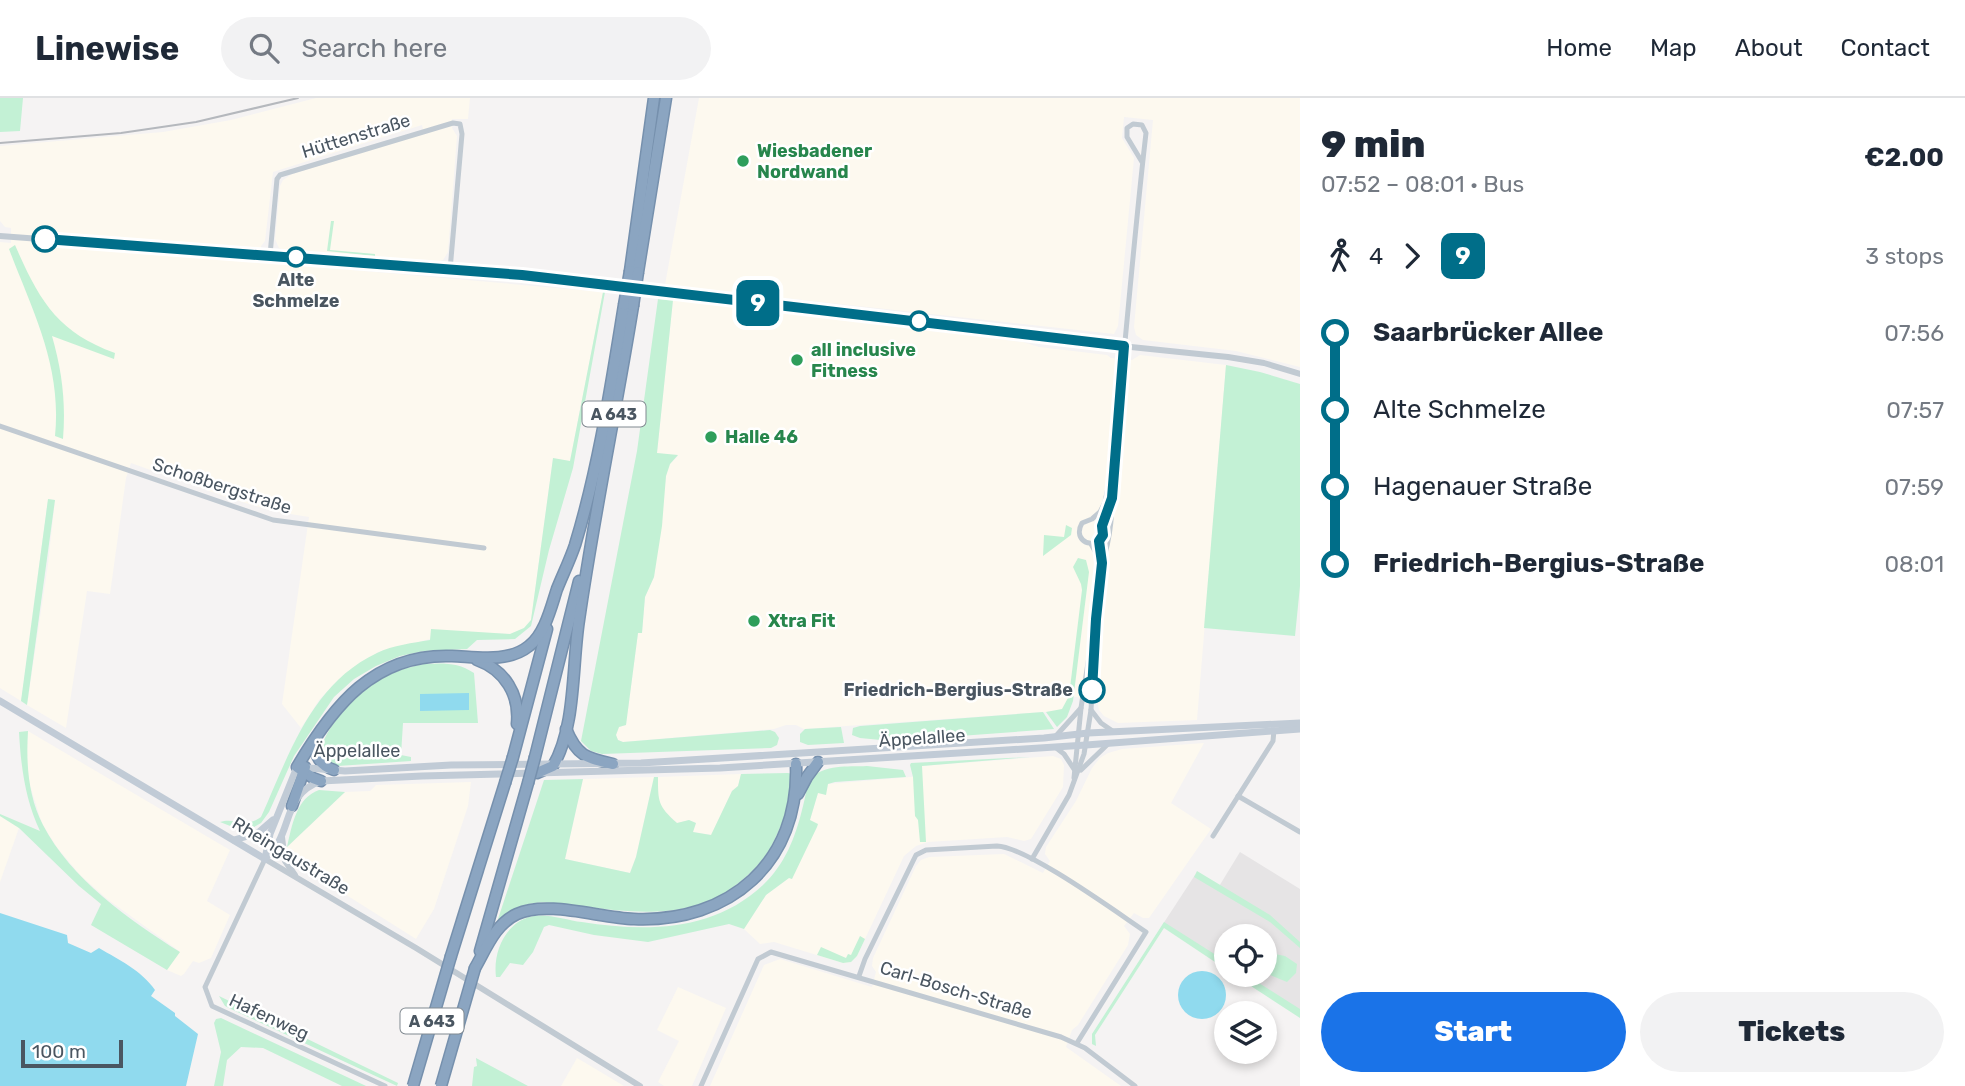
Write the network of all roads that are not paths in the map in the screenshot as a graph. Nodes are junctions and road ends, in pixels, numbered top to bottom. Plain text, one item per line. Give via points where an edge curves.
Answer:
1 (666, 98) edge
2 (653, 101) edge
3 (1142, 162) junction
4 (0, 236) edge
5 (270, 255) junction
6 (450, 270) junction
7 (634, 271) junction
8 (628, 306) junction
9 (1124, 346) junction
10 (1300, 374) edge
11 (0, 426) edge
12 (1112, 472) junction
13 (1111, 506) junction
14 (1093, 519) junction
15 (594, 522) junction
16 (1102, 526) junction
17 (1099, 541) junction
18 (1091, 544) junction
19 (484, 548) dead end
20 (1102, 563) junction
21 (556, 594) junction
22 (1096, 619) junction
23 (469, 658) junction
24 (0, 701) edge
25 (1081, 708) junction
26 (1091, 710) junction
27 (1300, 723) edge
28 (1271, 728) junction
29 (566, 729) junction
30 (1300, 729) edge
31 (1088, 733) junction
32 (1117, 733) junction
33 (1079, 734) junction
34 (316, 736) junction
35 (1055, 737) junction
36 (1109, 743) junction
37 (1086, 745) junction
38 (1053, 746) junction
39 (1077, 746) junction
40 (513, 757) junction
41 (796, 759) junction
42 (818, 762) junction
43 (555, 763) junction
44 (613, 764) junction
45 (302, 769) junction
46 (334, 771) junction
47 (1077, 771) junction
48 (537, 773) junction
49 (321, 781) junction
50 (1238, 796) junction
51 (795, 801) junction
52 (292, 806) junction
53 (277, 816) junction
54 (1300, 832) edge
55 (1213, 836) dead end
56 (282, 837) junction
57 (234, 840) junction
58 (265, 859) junction
59 (1032, 859) junction
60 (298, 879) junction
61 (475, 968) junction
62 (859, 976) junction
63 (1077, 1043) junction
64 (385, 1086) edge
65 (413, 1086) edge
66 (441, 1086) edge
67 (640, 1086) edge
68 (701, 1086) edge
69 (1135, 1086) edge

1 - 7 highway, A 643
2 - 7 highway, A 643
3 - 3 street via 1146,130 1132,124 1127,137
3 - 9 street
4 - 5 street
5 - 6 street
5 - 6 street, Hüttenstraße via 277,179 285,173 448,122 460,124 462,134
6 - 9 street
7 - 8 highway, A 643, bridge
8 - 15 highway, A 643
8 - 21 highway, A 643 via 585,508
9 - 10 street via 1228,357
9 - 12 street
11 - 19 street, Schoßbergstraße via 273,520
12 - 13 street
12 - 14 street via 1105,502
13 - 16 street
13 - 20 street
14 - 16 street
14 - 18 street via 1084,522 1079,531
15 - 29 highway
15 - 61 highway, A 643, bridge via 535,757
16 - 17 street
17 - 18 street
17 - 20 street
18 - 20 street
20 - 22 street
21 - 23 highway via 540,633 526,648 508,656
21 - 40 highway, A 643
22 - 25 street
22 - 26 street
23 - 34 highway via 434,656 382,672 347,697
23 - 40 highway via 493,668 514,694 518,718
24 - 57 main road, Rheingaustraße
25 - 33 street
25 - 35 street
26 - 31 street
26 - 32 street
27 - 28 main road, Äppelallee
28 - 30 main road, Äppelallee
28 - 32 main road, Äppelallee
28 - 36 main road, Äppelallee
28 - 50 street via 1268,748
29 - 43 highway
29 - 44 highway via 581,753
31 - 32 main road, Äppelallee
31 - 33 main road, Äppelallee
31 - 37 street
33 - 35 main road, Äppelallee
33 - 39 street
34 - 45 highway
34 - 46 highway via 318,759
35 - 41 main road, Äppelallee
36 - 37 main road, Äppelallee
36 - 47 street
37 - 39 main road, Äppelallee
37 - 47 street
38 - 39 main road, Äppelallee
38 - 42 main road, Äppelallee
38 - 47 street
39 - 47 street
40 - 65 highway, A 643, bridge
41 - 42 main road, Äppelallee
41 - 44 main road, Äppelallee
41 - 48 main road, Äppelallee via 667,770
41 - 51 highway
42 - 51 highway
43 - 44 main road, Äppelallee
43 - 46 main road, Äppelallee
43 - 48 highway
45 - 46 main road, Äppelallee
45 - 49 highway
45 - 52 highway
45 - 53 main road, Äppelallee
47 - 59 street
48 - 49 main road, Äppelallee
49 - 52 main road, Äppelallee via 304,790
50 - 54 street
50 - 55 street
51 - 61 highway via 786,832 767,866 724,901 695,913 649,919 554,909 522,912 499,928
52 - 56 main road, Äppelallee
53 - 57 main road via 261,831
53 - 58 main road, Äppelallee
56 - 58 main road, Äppelallee
56 - 60 street via 285,861
57 - 58 main road, Rheingaustraße
58 - 60 street, Rheingaustraße
58 - 64 street, Hafenweg via 205,987 212,1006
59 - 62 street via 1001,846 918,853
59 - 63 street via 1146,932
60 - 67 street, Rheingaustraße
61 - 66 highway, A 643, bridge
62 - 63 street, Carl-Bosch-Straße
62 - 68 street, Carl-Bosch-Straße via 765,953 758,958
63 - 69 street, Carl-Bosch-Straße

